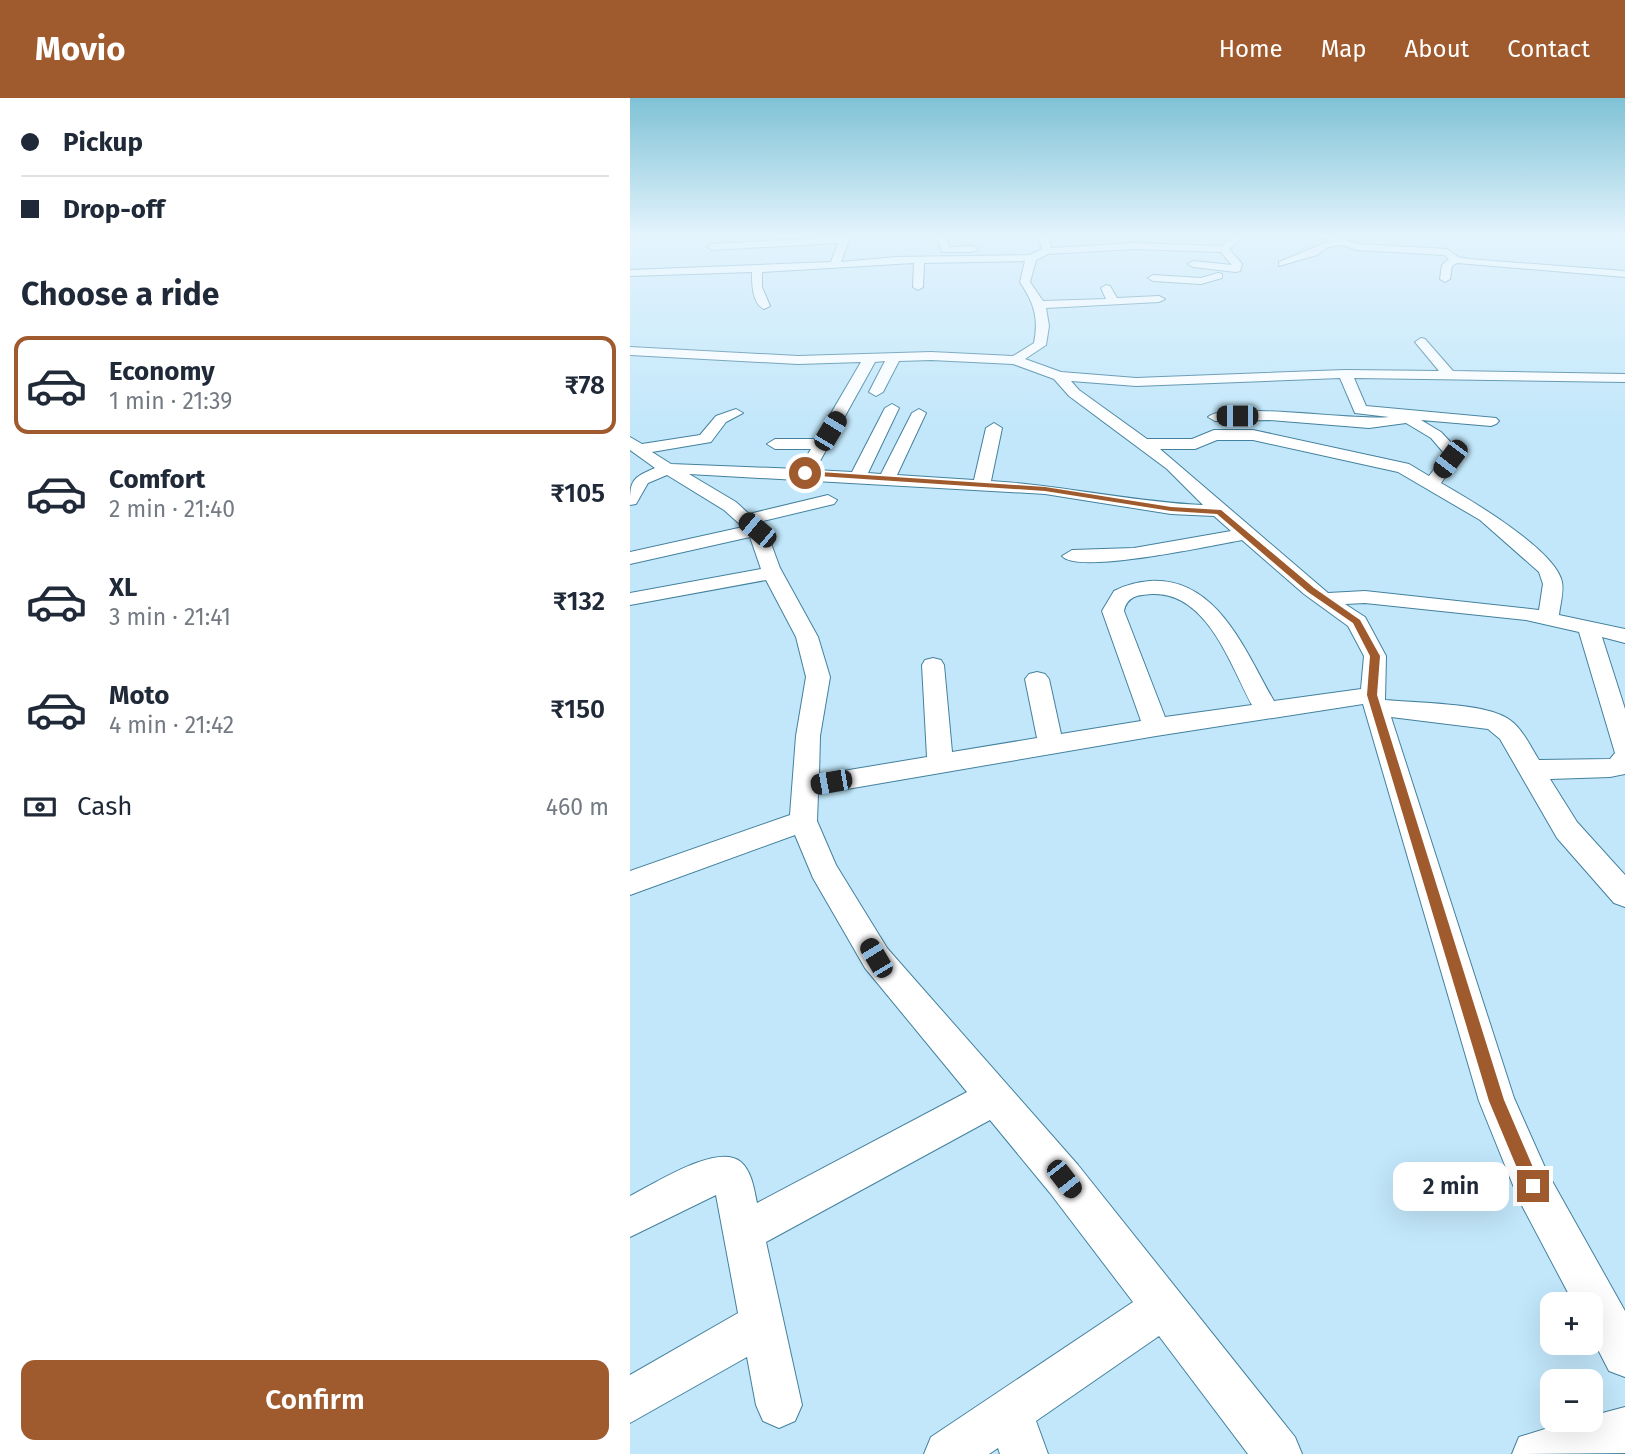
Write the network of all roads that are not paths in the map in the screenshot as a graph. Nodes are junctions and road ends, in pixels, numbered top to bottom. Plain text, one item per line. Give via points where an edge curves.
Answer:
1 (761, 298) edge
2 (1036, 298) edge
3 (1074, 298) edge
4 (1111, 298) edge
5 (1151, 298) edge
6 (1113, 302) junction
7 (1040, 305) junction
8 (764, 306) dead end
9 (1078, 308) junction
10 (1421, 342) dead end
11 (630, 351) edge
12 (894, 357) junction
13 (870, 358) junction
14 (1015, 360) junction
15 (1345, 374) junction
16 (1449, 375) junction
17 (1059, 376) junction
18 (1625, 378) edge
19 (876, 391) dead end
20 (1211, 399) junction
21 (892, 408) dead end
22 (736, 413) dead end
23 (919, 413) dead end
24 (1412, 417) junction
25 (1491, 421) dead end
26 (994, 428) dead end
27 (1224, 435) junction
28 (775, 444) dead end
29 (822, 444) junction
30 (1142, 444) junction
31 (635, 446) edge
32 (667, 469) junction
33 (805, 473) junction
34 (858, 477) junction
35 (887, 478) junction
36 (982, 484) junction
37 (1432, 484) junction
38 (828, 499) dead end
39 (630, 500) edge
40 (1219, 511) junction
41 (751, 525) junction
42 (1245, 534) junction
43 (1072, 556) dead end
44 (630, 558) edge
45 (773, 573) junction
46 (630, 599) edge
47 (1327, 600) junction
48 (1548, 618) junction
49 (1588, 627) junction
50 (1625, 636) edge
51 (933, 665) dead end
52 (1037, 679) dead end
53 (1373, 701) junction
54 (1268, 711) junction
55 (1156, 727) junction
56 (1051, 744) junction
57 (1625, 748) edge
58 (1625, 759) edge
59 (940, 764) junction
60 (1531, 769) junction
61 (804, 787) junction
62 (803, 821) junction
63 (630, 884) edge
64 (1625, 894) edge
65 (995, 1097) junction
66 (630, 1217) edge
67 (743, 1232) junction
68 (1164, 1307) junction
69 (762, 1324) junction
70 (1625, 1355) edge
71 (630, 1399) edge
72 (779, 1405) dead end
73 (1625, 1430) edge
74 (1017, 1433) edge
75 (948, 1454) edge
76 (1278, 1454) edge
77 (1536, 1454) edge

1 - 8 street
2 - 7 street
3 - 9 street
4 - 6 street
5 - 6 street
6 - 9 street
7 - 9 street
7 - 14 street via 1045,321 1040,345
10 - 16 street
11 - 13 street via 798,360
12 - 13 street
12 - 14 street
12 - 19 street
13 - 29 street
14 - 17 street
15 - 16 street via 1412,381
15 - 20 street
15 - 24 street via 1360,410
16 - 18 street
17 - 20 street via 1136,382
17 - 30 street via 1074,393
20 - 24 street via 1281,416 1350,423
20 - 27 street
21 - 34 street
22 - 31 street via 721,419 705,439
23 - 35 street
24 - 25 street
24 - 37 street via 1451,450 1450,459
26 - 36 street
27 - 30 street via 1199,443
27 - 37 street via 1262,436 1392,464
28 - 29 street
29 - 33 street
30 - 40 street via 1173,466
31 - 32 street
32 - 33 street
32 - 39 street via 642,480
32 - 41 street via 730,506
33 - 34 street
34 - 35 street
35 - 36 street
36 - 40 street
37 - 48 street via 1486,516 1548,570 1553,584
38 - 41 street
40 - 42 street
41 - 44 street
41 - 45 street
42 - 43 street via 1134,554
42 - 47 street
45 - 46 street
45 - 61 street via 807,637 818,677
47 - 48 street via 1365,597
47 - 53 street via 1357,622 1375,656
48 - 49 street
49 - 50 street
49 - 57 street
51 - 59 street
52 - 56 street
53 - 54 street
53 - 60 street via 1497,723 1509,733
53 - 70 street via 1497,1101 1533,1186
54 - 55 street
54 - 55 street via 1209,612 1189,595 1173,589 1134,590 1119,595 1113,611
55 - 56 street
56 - 59 street
58 - 60 street via 1609,768
59 - 61 street
60 - 64 street via 1567,830
61 - 62 street
62 - 63 street
62 - 65 street via 823,870 876,958
65 - 67 street
65 - 68 street
66 - 67 street via 712,1176 725,1174 733,1183
67 - 69 street
68 - 74 street
68 - 76 street
69 - 71 street
69 - 72 street
73 - 77 street
74 - 75 street

